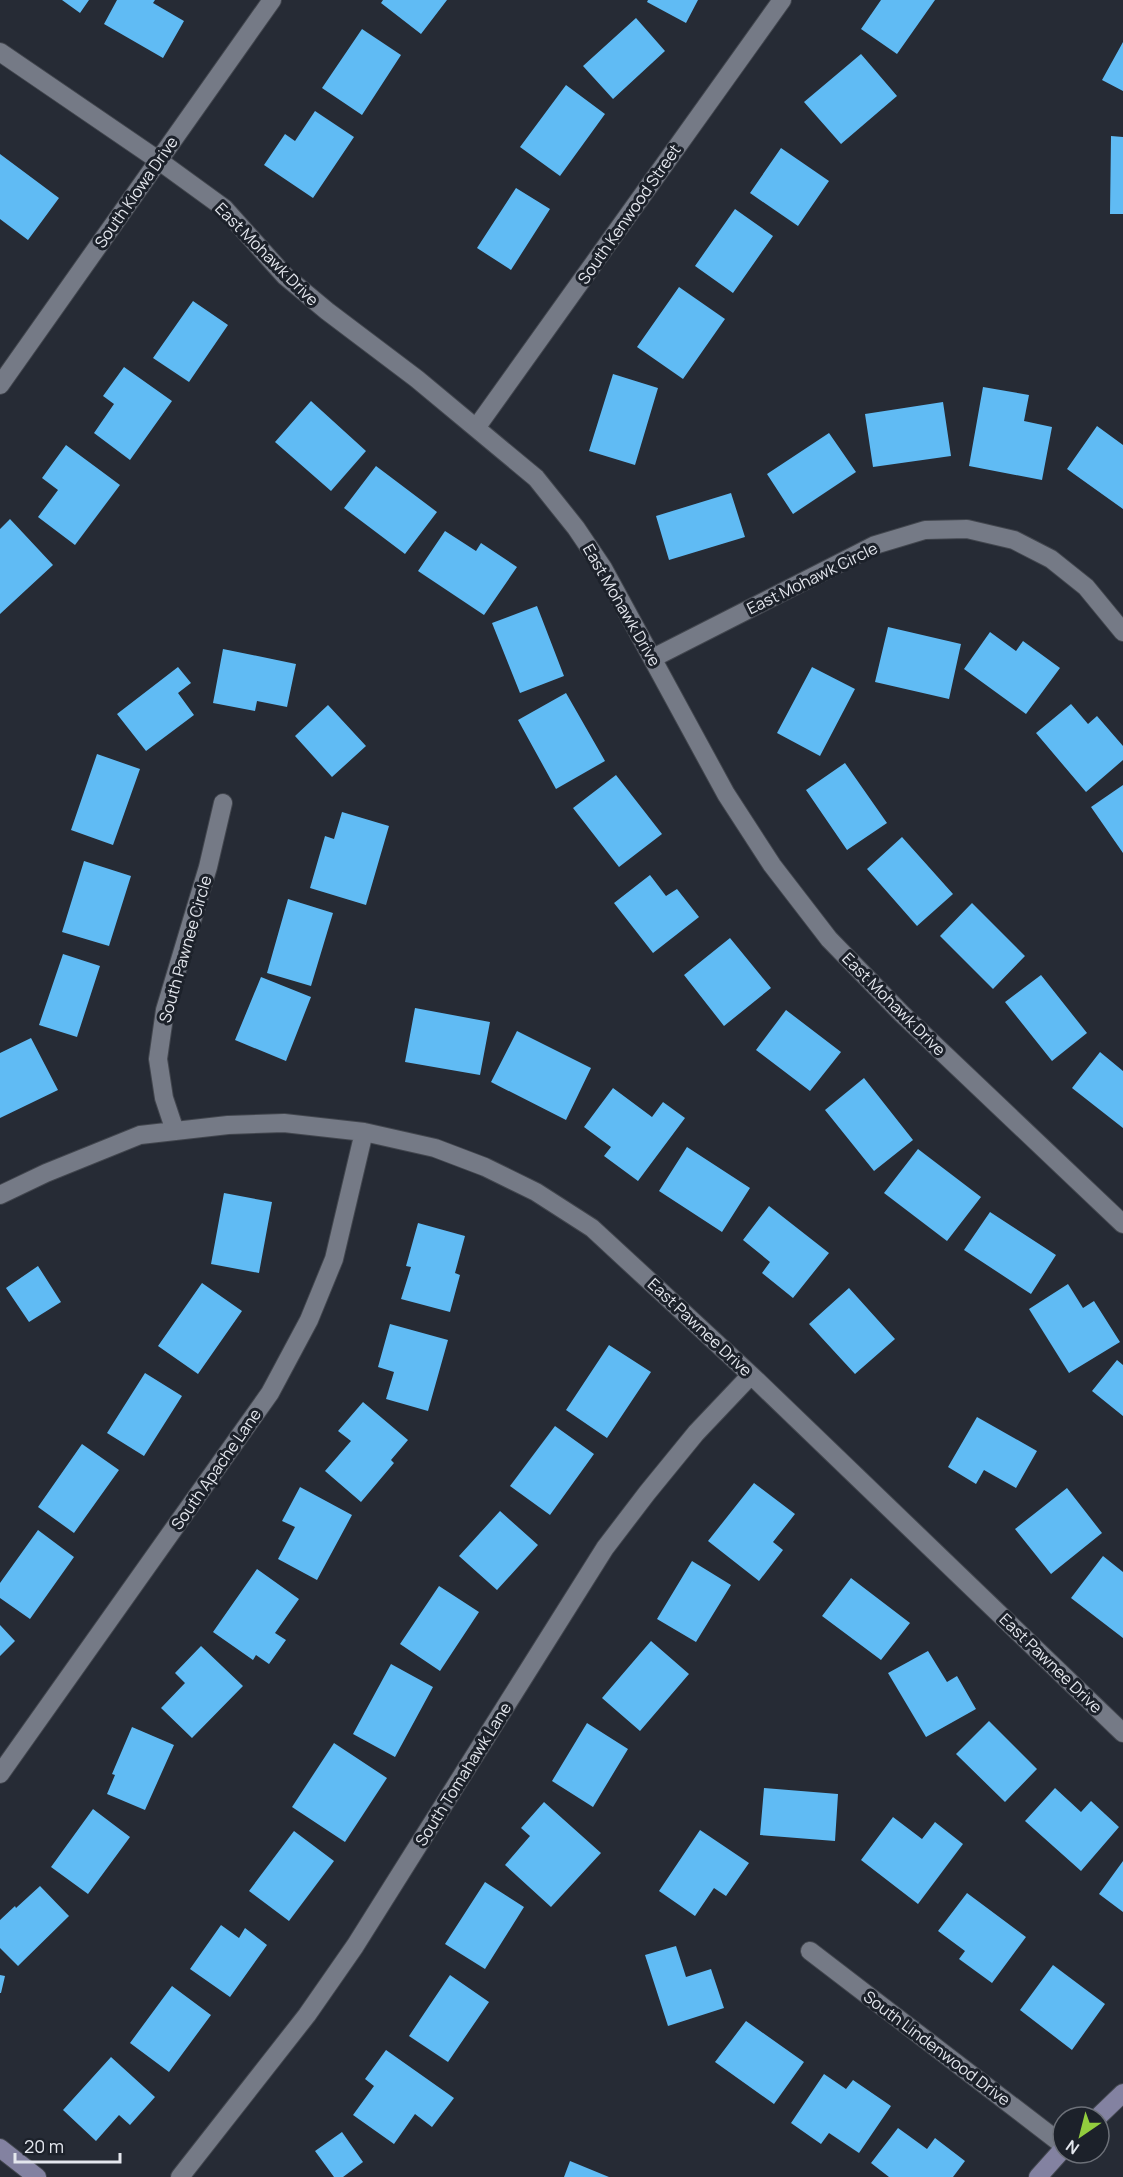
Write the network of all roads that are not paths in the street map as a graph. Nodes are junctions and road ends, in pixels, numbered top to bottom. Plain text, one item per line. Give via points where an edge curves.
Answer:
1 (272, 0) edge
2 (782, 0) edge
3 (0, 52) edge
4 (158, 160) junction
5 (0, 385) edge
6 (476, 428) junction
7 (1123, 632) edge
8 (653, 658) junction
9 (223, 803) dead end
10 (175, 1131) junction
11 (364, 1132) junction
12 (0, 1195) edge
13 (1123, 1224) edge
14 (751, 1376) junction
15 (1123, 1733) edge
16 (0, 1774) edge
17 (810, 1951) dead end
18 (1123, 2093) edge
19 (1110, 2105) edge
20 (1051, 2138) edge
21 (0, 2148) edge
22 (1051, 2161) edge
23 (37, 2177) edge
24 (180, 2177) edge
25 (1038, 2177) edge

1 - 4 street, South Kiowa Drive
2 - 6 street, South Kenwood Street
3 - 4 street, East Mohawk Drive
4 - 5 street, South Kiowa Drive
4 - 6 street, East Mohawk Drive via 224,208 285,276
6 - 8 street, East Mohawk Drive via 536,478 576,528
7 - 8 street, East Mohawk Circle via 1086,587 1042,554 1014,540 967,529 925,530 875,545
8 - 13 street, East Mohawk Drive via 726,794 772,865 829,939 902,1014
9 - 10 street, South Pawnee Circle via 165,1010 158,1059 164,1098
10 - 11 street, East Pawnee Drive via 284,1123
10 - 12 street, East Pawnee Drive via 140,1135
11 - 14 street, East Pawnee Drive via 435,1148 485,1167 545,1198 592,1228
11 - 16 street, South Apache Lane via 334,1259 309,1320 270,1393
14 - 15 street, East Pawnee Drive
14 - 24 street, South Tomahawk Lane via 696,1433 605,1548 355,1946 307,2015
17 - 20 street, South Lindenwood Drive
18 - 19 street
21 - 23 street
22 - 25 street, South Lindenwood Drive

